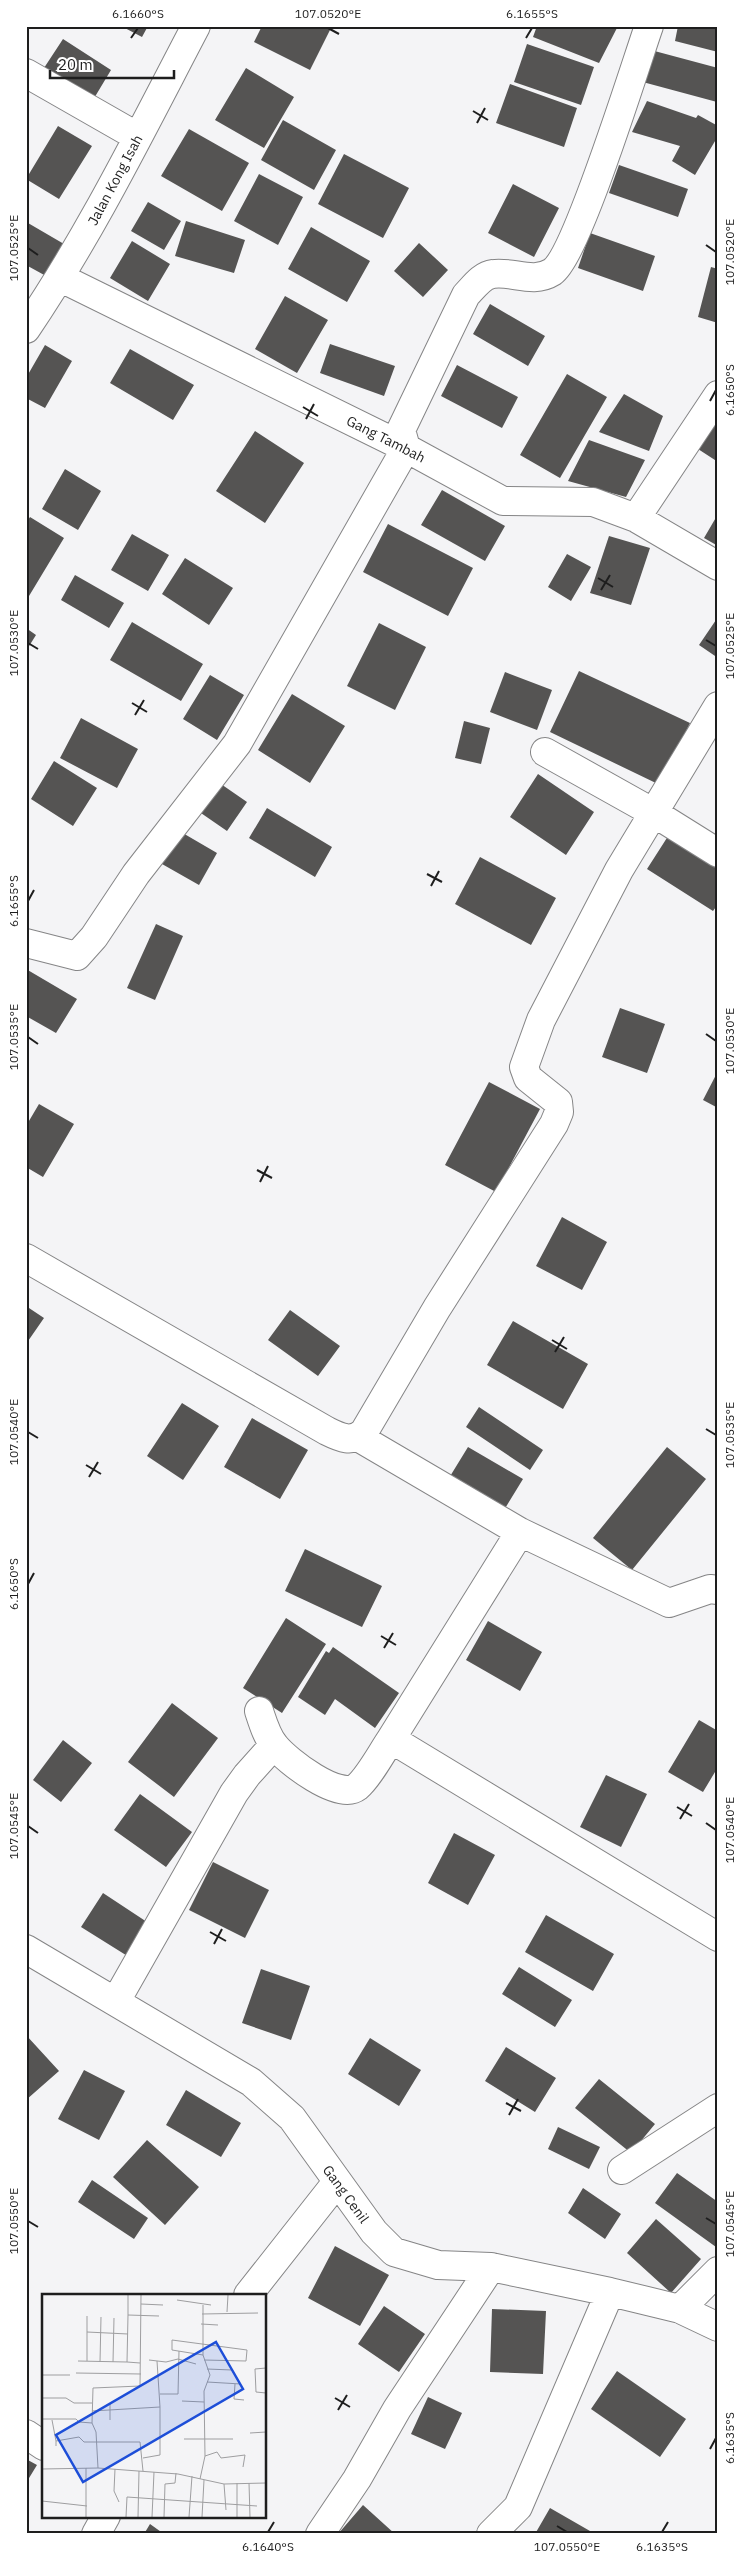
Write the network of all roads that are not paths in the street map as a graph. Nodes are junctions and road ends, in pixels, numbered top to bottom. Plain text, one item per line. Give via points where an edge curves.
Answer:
1 (196, 26) edge
2 (650, 26) edge
3 (26, 72) edge
4 (138, 137) junction
5 (61, 278) junction
6 (26, 329) edge
7 (718, 395) edge
8 (406, 448) junction
9 (636, 518) junction
10 (718, 566) edge
11 (718, 706) edge
12 (545, 752) dead end
13 (654, 813) junction
14 (718, 853) edge
15 (26, 943) edge
16 (26, 1258) edge
17 (358, 1437) junction
18 (520, 1532) junction
19 (718, 1590) edge
20 (259, 1711) dead end
21 (391, 1740) junction
22 (274, 1745) junction
23 (718, 1937) edge
24 (26, 1950) edge
25 (116, 2001) junction
26 (718, 2108) edge
27 (622, 2170) dead end
28 (337, 2182) junction
29 (491, 2267) junction
30 (718, 2271) edge
31 (610, 2292) junction
32 (249, 2294) edge
33 (680, 2309) junction
34 (718, 2327) edge
35 (26, 2434) edge
36 (42, 2445) edge
37 (105, 2518) edge
38 (96, 2534) edge
39 (320, 2534) edge
40 (491, 2534) edge

1 - 4 street, Jalan Kong Isah
2 - 8 street via 583,216 562,262 553,272 539,278 491,274 466,295 401,430
3 - 4 street
4 - 5 street, Jalan Kong Isah
5 - 6 street, Jalan Kong Isah
5 - 8 street, Gang Tambah
7 - 9 street
8 - 9 street, Gang Tambah via 503,501 593,502
8 - 15 street via 236,744 136,874 94,937 77,956
9 - 10 street, Gang Tambah
11 - 13 street
12 - 13 street
13 - 14 street
13 - 17 street via 619,870 541,1020 524,1067 528,1078 558,1102 559,1112 554,1124
16 - 17 street via 328,1432 341,1438
17 - 18 street
18 - 19 street via 669,1603 710,1589
18 - 21 street
20 - 22 street
21 - 22 street via 357,1786 343,1791 329,1786 290,1761
21 - 23 street
22 - 25 street via 234,1794
24 - 25 street, Gang Cenil
25 - 28 street, Gang Cenil via 251,2082 292,2118
26 - 27 street
28 - 29 street, Gang Cenil via 374,2232 394,2252 438,2265
28 - 32 street
29 - 31 street, Gang Cenil
29 - 39 street
30 - 33 street
31 - 33 street, Gang Cenil
31 - 40 street via 518,2507
33 - 34 street, Gang Cenil
35 - 36 street
37 - 38 street

